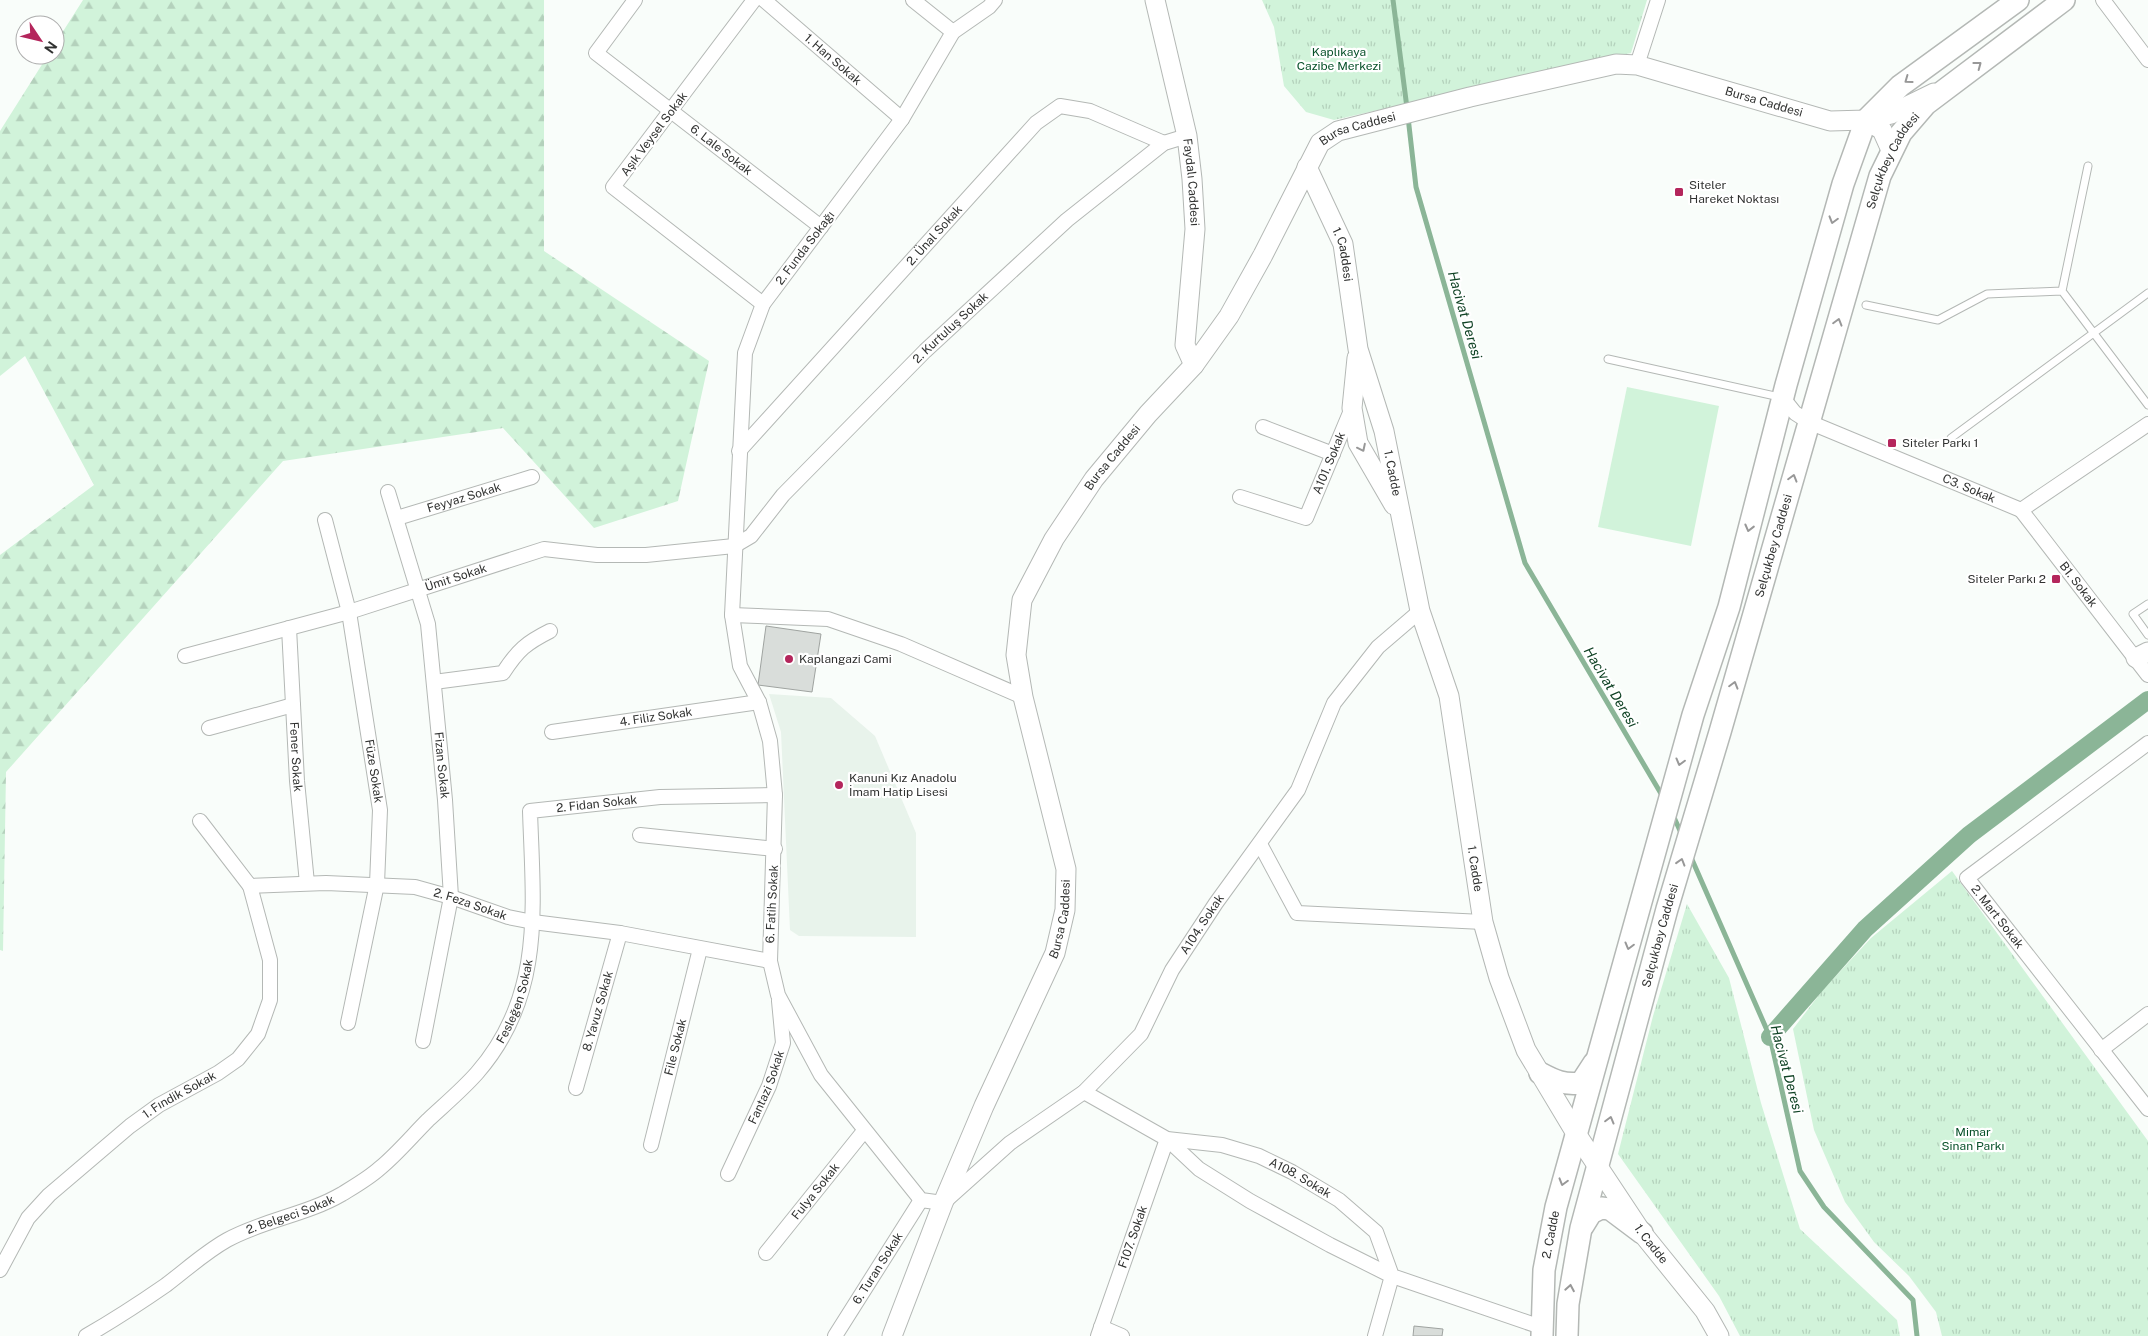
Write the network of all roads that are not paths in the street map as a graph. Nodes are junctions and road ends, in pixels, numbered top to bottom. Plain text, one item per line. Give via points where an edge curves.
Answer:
1 (635, 0) edge
2 (754, 0) edge
3 (764, 0) edge
4 (913, 0) edge
5 (995, 0) edge
6 (1155, 0) edge
7 (1658, 0) edge
8 (2018, 0) edge
9 (2064, 0) edge
10 (2103, 0) edge
11 (953, 32) junction
12 (2148, 60) edge
13 (1637, 65) junction
14 (1957, 82) junction
15 (672, 111) junction
16 (902, 119) junction
17 (1866, 120) junction
18 (1187, 136) junction
19 (1164, 143) junction
20 (1892, 150) junction
21 (2088, 166) dead end
22 (1307, 167) junction
23 (821, 227) junction
24 (2062, 291) junction
25 (2148, 293) edge
26 (763, 304) junction
27 (1866, 305) dead end
28 (2094, 334) junction
29 (1358, 349) junction
30 (1608, 359) dead end
31 (1194, 365) junction
32 (1783, 398) junction
33 (2148, 405) edge
34 (1352, 408) junction
35 (1809, 422) junction
36 (2148, 424) edge
37 (1262, 427) dead end
38 (1952, 438) dead end
39 (739, 451) junction
40 (1333, 454) junction
41 (532, 477) dead end
42 (388, 492) dead end
43 (1240, 497) dead end
44 (2021, 510) junction
45 (1401, 515) junction
46 (397, 518) junction
47 (325, 520) dead end
48 (734, 546) junction
49 (419, 590) junction
50 (2148, 604) edge
51 (1729, 607) junction
52 (1420, 611) junction
53 (349, 612) junction
54 (732, 614) junction
55 (1752, 622) junction
56 (290, 628) junction
57 (550, 631) dead end
58 (2148, 635) edge
59 (2142, 655) edge
60 (185, 656) dead end
61 (2148, 675) edge
62 (434, 682) junction
63 (1023, 697) junction
64 (759, 702) junction
65 (293, 705) junction
66 (209, 728) dead end
67 (552, 732) dead end
68 (2148, 743) edge
69 (776, 795) junction
70 (200, 821) dead end
71 (640, 835) dead end
72 (1260, 844) junction
73 (774, 849) junction
74 (308, 884) junction
75 (377, 884) junction
76 (250, 886) junction
77 (451, 897) junction
78 (533, 922) junction
79 (1483, 922) junction
80 (620, 933) junction
81 (700, 949) junction
82 (770, 961) junction
83 (778, 995) junction
84 (2148, 1014) edge
85 (348, 1023) dead end
86 (422, 1042) dead end
87 (1601, 1050) junction
88 (2101, 1050) junction
89 (477, 1073) joint
90 (1540, 1073) junction
91 (576, 1088) dead end
92 (1084, 1092) junction
93 (2148, 1109) edge
94 (864, 1131) junction
95 (1576, 1135) junction
96 (1167, 1139) junction
97 (650, 1145) dead end
98 (1598, 1167) junction
99 (728, 1174) dead end
100 (921, 1200) junction
101 (943, 1203) junction
102 (1581, 1228) junction
103 (1642, 1234) junction
104 (766, 1253) dead end
105 (0, 1270) edge
106 (1392, 1276) junction
107 (1100, 1331) edge
108 (1542, 1331) edge
109 (86, 1336) edge
110 (835, 1336) edge
111 (892, 1336) edge
112 (1122, 1336) edge
113 (1375, 1336) edge
114 (1567, 1336) edge
115 (1720, 1336) edge

1 - 15 street, 6. Lale Sokak via 596,53
2 - 15 street, Aşık Veysel Sokak
3 - 16 street, 1. Han Sokak
4 - 11 street
5 - 11 street, 2. Funda Sokağı
6 - 18 main road, Faydalı Caddesi
7 - 13 street
8 -> 17 main road via 1900,86
14 -> 9 main road, Selçukbey Caddesi
10 - 12 street
11 - 16 street, 2. Funda Sokağı
13 - 17 main road, Bursa Caddesi via 1830,121
13 - 22 main road, Bursa Caddesi via 1616,64 1338,131 1320,143
14 - 17 main road, Bursa Caddesi via 1891,114
14 - 20 main road, Selçukbey Caddesi via 1926,104
15 - 23 street, 6. Lale Sokak
15 - 26 street, Aşık Veysel Sokak via 613,187
16 - 23 street, 2. Funda Sokağı
17 - 20 main road via 1882,130
17 -> 32 main road via 1843,184
18 - 19 street, 2. Kurtuluş Sokak
18 - 31 main road, Faydalı Caddesi via 1195,229 1185,345
19 - 39 street, 2. Ünal Sokak via 1090,111 1060,106 1036,123
19 - 48 street, 2. Kurtuluş Sokak via 1067,220 926,351 783,495 751,536
35 -> 20 main road, Selçukbey Caddesi via 1880,176
21 - 24 lane
22 - 29 main road, 1. Caddesi via 1343,244
22 - 31 main road, Bursa Caddesi via 1229,316
23 - 26 street, 2. Funda Sokağı
24 - 27 lane via 1987,294 1938,320
24 - 28 lane
25 - 28 lane
26 - 39 street, 2. Funda Sokağı via 745,353
28 - 33 lane
28 - 38 lane
29 - 34 main road
29 - 45 main road, 1. Cadde via 1384,431
30 - 32 lane
31 - 63 main road, Bursa Caddesi via 1094,479 1040,565 1022,600 1016,655
32 - 35 street, C3. Sokak via 1795,413
32 -> 51 main road
34 - 40 street, A101. Sokak
34 -> 45 main road via 1358,443
35 - 44 street, C3. Sokak
55 -> 35 main road, Selçukbey Caddesi
36 - 44 street
37 - 40 street
39 - 48 street, 2. Funda Sokağı
40 - 43 street, A101. Sokak via 1306,518
41 - 46 street, Feyyaz Sokak
42 - 46 street, Fizan Sokak
44 - 59 street, B1. Sokak
45 - 52 main road, 1. Cadde
46 - 49 street, Fizan Sokak
47 - 53 street, Füze Sokak
48 - 49 street, Ümit Sokak via 646,555 544,549
48 - 54 street, 6. Fatih Sokak
49 - 53 street, Ümit Sokak
49 - 62 street, Fizan Sokak via 428,624
50 - 58 lane via 2133,614
51 - 55 main road
51 -> 87 main road via 1693,715
52 - 72 street, A104. Sokak via 1378,647 1334,703 1298,790
52 - 79 main road, 1. Cadde via 1449,696
53 - 56 street, Ümit Sokak
53 - 75 street, Füze Sokak via 380,810
54 - 63 street via 828,619 901,644
54 - 64 street, 6. Fatih Sokak via 740,666
98 -> 55 main road, Selçukbey Caddesi via 1667,909
56 - 60 street, Ümit Sokak
56 - 65 street, Fener Sokak
57 - 62 street via 516,653 502,673
59 - 61 street, B1. Sokak
62 - 77 street, Fizan Sokak via 446,800
63 - 101 main road, Bursa Caddesi via 1066,869 1065,910 1054,953
64 - 67 street, 4. Filiz Sokak
64 - 69 street, 6. Fatih Sokak via 770,741
65 - 66 street
65 - 74 street, Fener Sokak
68 - 88 street, 2. Mart Sokak via 1967,878
69 - 73 street, 6. Fatih Sokak
69 - 78 street, 2. Fidan Sokak via 660,797 530,811
70 - 76 street
71 - 73 street
72 - 79 street via 1297,913
72 - 92 street, A104. Sokak via 1216,902 1172,970 1141,1034
73 - 82 street, 6. Fatih Sokak
74 - 75 street, 2. Feza Sokak
74 - 76 street, 2. Feza Sokak
75 - 77 street, 2. Feza Sokak via 415,887
75 - 85 street, Füze Sokak
76 - 105 street, 1. Fındik Sokak via 270,960 270,1000 258,1034 238,1059 130,1126 49,1195 28,1218
77 - 78 street, 2. Feza Sokak via 508,917
77 - 86 street, Fizan Sokak
78 - 80 street, 2. Feza Sokak
78 - 89 street, Fesleğen Sokak via 530,956 514,1017
79 - 90 main road, 1. Cadde via 1499,978 1526,1050
80 - 81 street, 2. Feza Sokak
80 - 91 street, 8. Yavuz Sokak
81 - 82 street, 2. Feza Sokak
81 - 97 street, File Sokak
82 - 83 street, 6. Fatih Sokak
83 - 94 street, 6. Fatih Sokak via 821,1075
83 - 99 street, Fantazi Sokak via 782,1043 769,1086
84 - 88 street
87 - 90 main road via 1581,1083 1559,1083
87 - 95 main road
88 - 93 street, 2. Mart Sokak
89 - 109 street, 2. Belgeci Sokak via 380,1168 342,1194 228,1240 138,1304
90 - 95 main road, 1. Cadde
92 - 96 street, A108. Sokak
92 - 101 street, A104. Sokak via 1010,1142
94 - 100 street, 6. Fatih Sokak
94 - 104 street, Fulya Sokak
95 - 98 main road, 1. Cadde
95 -> 108 main road, 2. Cadde via 1554,1216 1544,1270
96 - 106 street, A108. Sokak via 1199,1169 1250,1201
96 - 106 street, A108. Sokak via 1222,1144 1259,1156 1339,1200 1376,1232
96 - 107 street, F107. Sokak
98 - 102 main road
98 - 103 main road, 1. Cadde
100 - 101 street
100 - 110 street, 6. Turan Sokak
101 - 111 main road, Bursa Caddesi
102 - 103 main road via 1591,1214 1601,1208 1610,1209
114 -> 102 main road via 1568,1304
103 - 115 main road, 1. Cadde via 1705,1311
106 - 108 street, A108. Sokak
106 - 113 street
107 - 112 street

